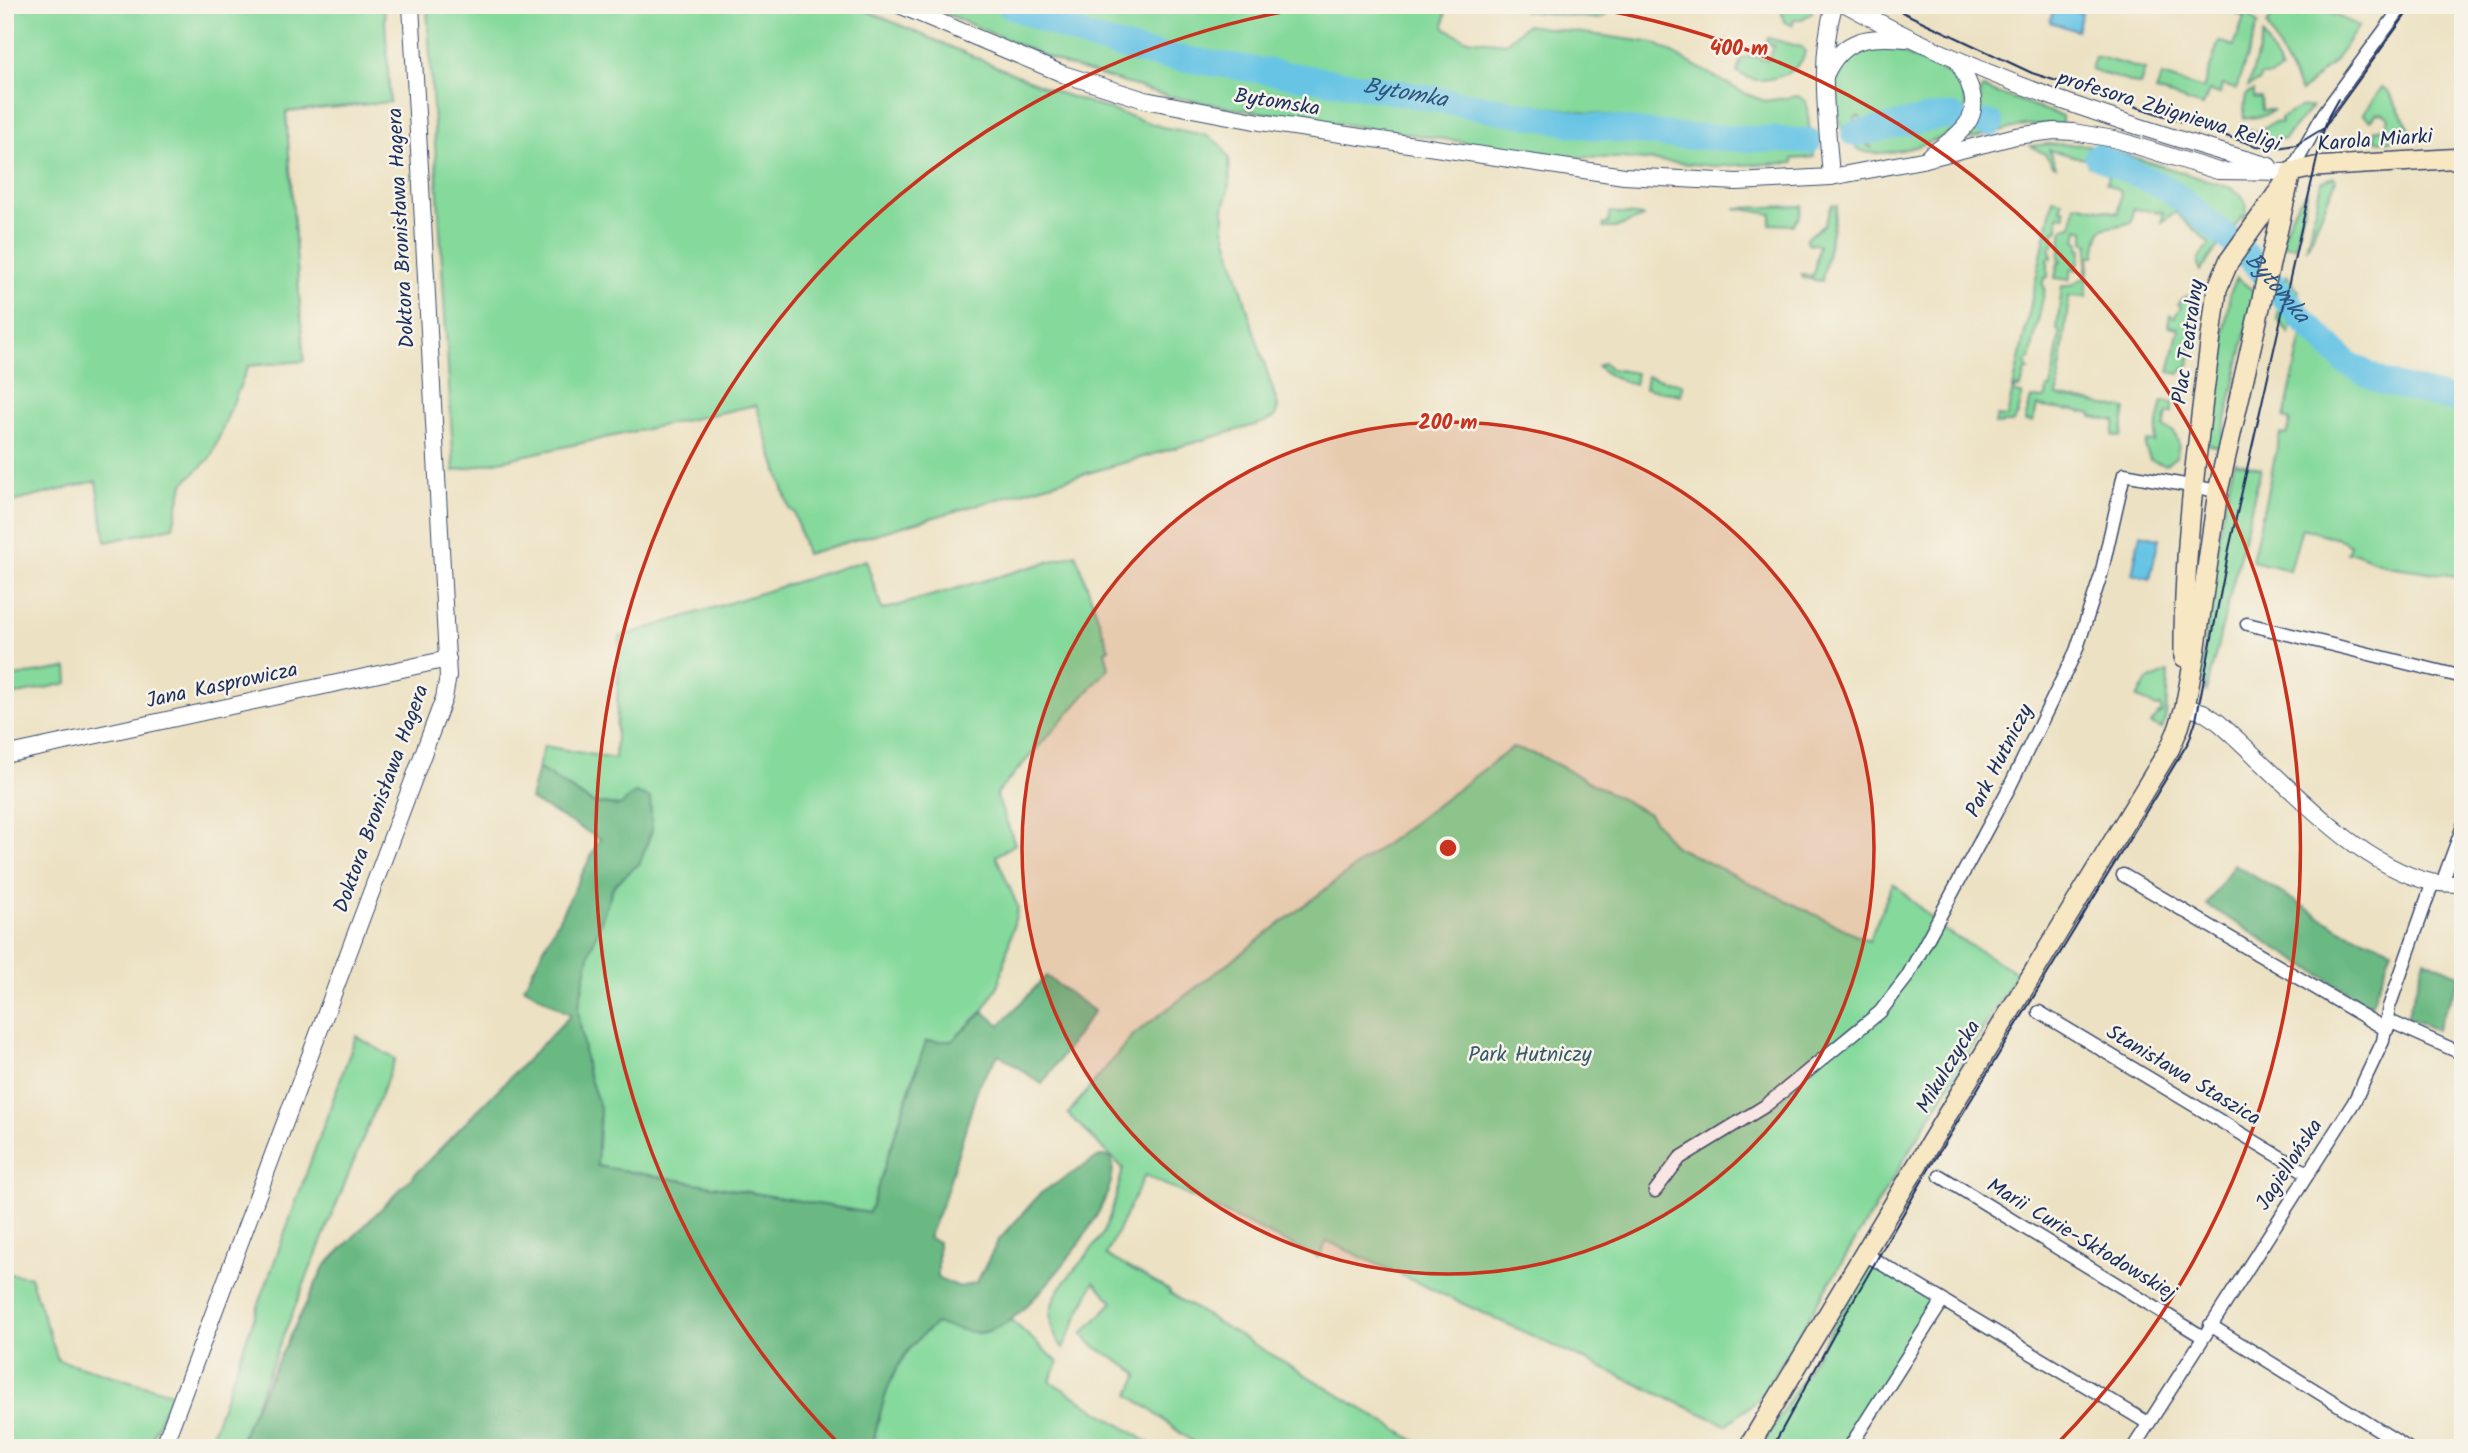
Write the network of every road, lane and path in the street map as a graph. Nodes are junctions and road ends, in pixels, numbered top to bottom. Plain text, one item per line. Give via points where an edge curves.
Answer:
1 (411, 5) edge
2 (900, 5) edge
3 (1834, 5) edge
4 (1847, 5) edge
5 (1864, 5) edge
6 (2401, 6) edge
7 (1915, 40) junction
8 (1957, 60) junction
9 (1825, 77) junction
10 (2463, 158) edge
11 (1922, 160) junction
12 (2291, 172) junction
13 (1831, 177) junction
14 (2194, 486) junction
15 (2218, 491) junction
16 (2247, 624) dead end
17 (448, 659) junction
18 (2463, 677) edge
19 (2185, 707) junction
20 (5, 755) edge
21 (2463, 826) edge
22 (2123, 875) dead end
23 (2438, 883) junction
24 (2463, 884) edge
25 (2039, 1012) dead end
26 (2387, 1025) junction
27 (2463, 1054) edge
28 (2307, 1173) junction
29 (1940, 1176) dead end
30 (1655, 1191) dead end
31 (1865, 1254) junction
32 (1942, 1302) junction
33 (2210, 1325) junction
34 (2203, 1337) junction
35 (2148, 1423) junction
36 (163, 1448) edge
37 (1748, 1448) edge
38 (1849, 1448) edge
39 (2133, 1448) edge
40 (2409, 1448) edge

1 - 17 street, Doktora Bronisława Hagera
2 - 13 street, Bytomska via 1063,75 1189,110 1624,176 1753,183
3 - 9 street via 1826,40
4 - 7 street
5 - 7 street
6 - 12 street via 2324,113
7 - 8 street
7 - 9 street via 1882,37 1855,43 1832,60
8 - 11 street, Bytomska via 1972,90 1973,111 1958,135
8 - 12 street, profesora Zbigniewa Religi via 2048,97
9 - 13 street
10 - 12 main road, Karola Miarki
11 - 12 street, profesora Zbigniewa Religi via 2016,136 2073,132 2114,139 2218,171
11 - 13 street, Bytomska
12 - 14 main road, Plac Teatralny via 2229,261 2217,289
12 - 15 main road
14 - 15 street
14 - 19 main road, Plac Teatralny via 2184,598
14 - 30 street, Park Hutniczy via 2124,474 2101,575 2076,651 2008,790 1907,977 1880,1012 1765,1106 1680,1158
15 - 19 main road
16 - 18 street
17 - 20 street, Jana Kasprowicza
17 - 36 street, Doktora Bronisława Hagera via 444,698
19 - 23 street via 2218,722 2359,846 2397,870
19 - 31 main road, Mikulczycka via 2170,747
21 - 23 street, Jagiellońska
22 - 26 street
23 - 24 street
23 - 26 street, Jagiellońska via 2389,1007
25 - 28 street, Stanisława Staszica
26 - 27 street
26 - 28 street, Jagiellońska via 2354,1102
28 - 33 street, Jagiellońska
29 - 34 street, Marii Curie-Skłodowskiej
31 - 32 street
31 - 37 main road, Mikulczycka
32 - 35 street
32 - 38 street
33 - 34 street, Jagiellońska
33 - 40 street
34 - 35 street, Jagiellońska
35 - 39 street, Jagiellońska

